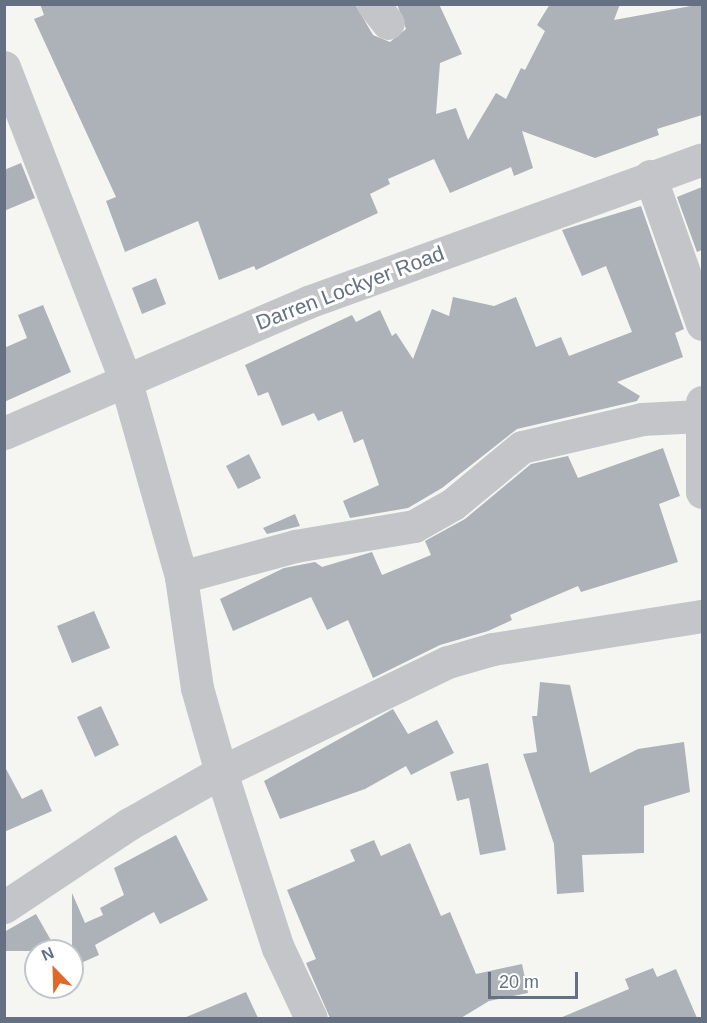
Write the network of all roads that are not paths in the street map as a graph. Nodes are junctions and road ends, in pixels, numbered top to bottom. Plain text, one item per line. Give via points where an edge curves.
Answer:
1 (4, 67) edge
2 (702, 159) edge
3 (650, 176) junction
4 (702, 324) edge
5 (126, 382) junction
6 (701, 409) edge
7 (4, 433) edge
8 (702, 492) edge
9 (181, 577) junction
10 (702, 616) edge
11 (220, 772) junction
12 (4, 908) edge
13 (311, 1018) edge

1 - 5 street
2 - 3 street, Darren Lockyer Road
3 - 4 street
3 - 5 street, Darren Lockyer Road via 308,302
5 - 7 street, Darren Lockyer Road
5 - 9 street
6 - 8 street
6 - 9 street via 642,418 522,447 453,504 414,526 295,546
9 - 11 street via 197,688
10 - 11 street via 493,649 448,662
11 - 12 street via 129,824
11 - 13 street via 278,948

